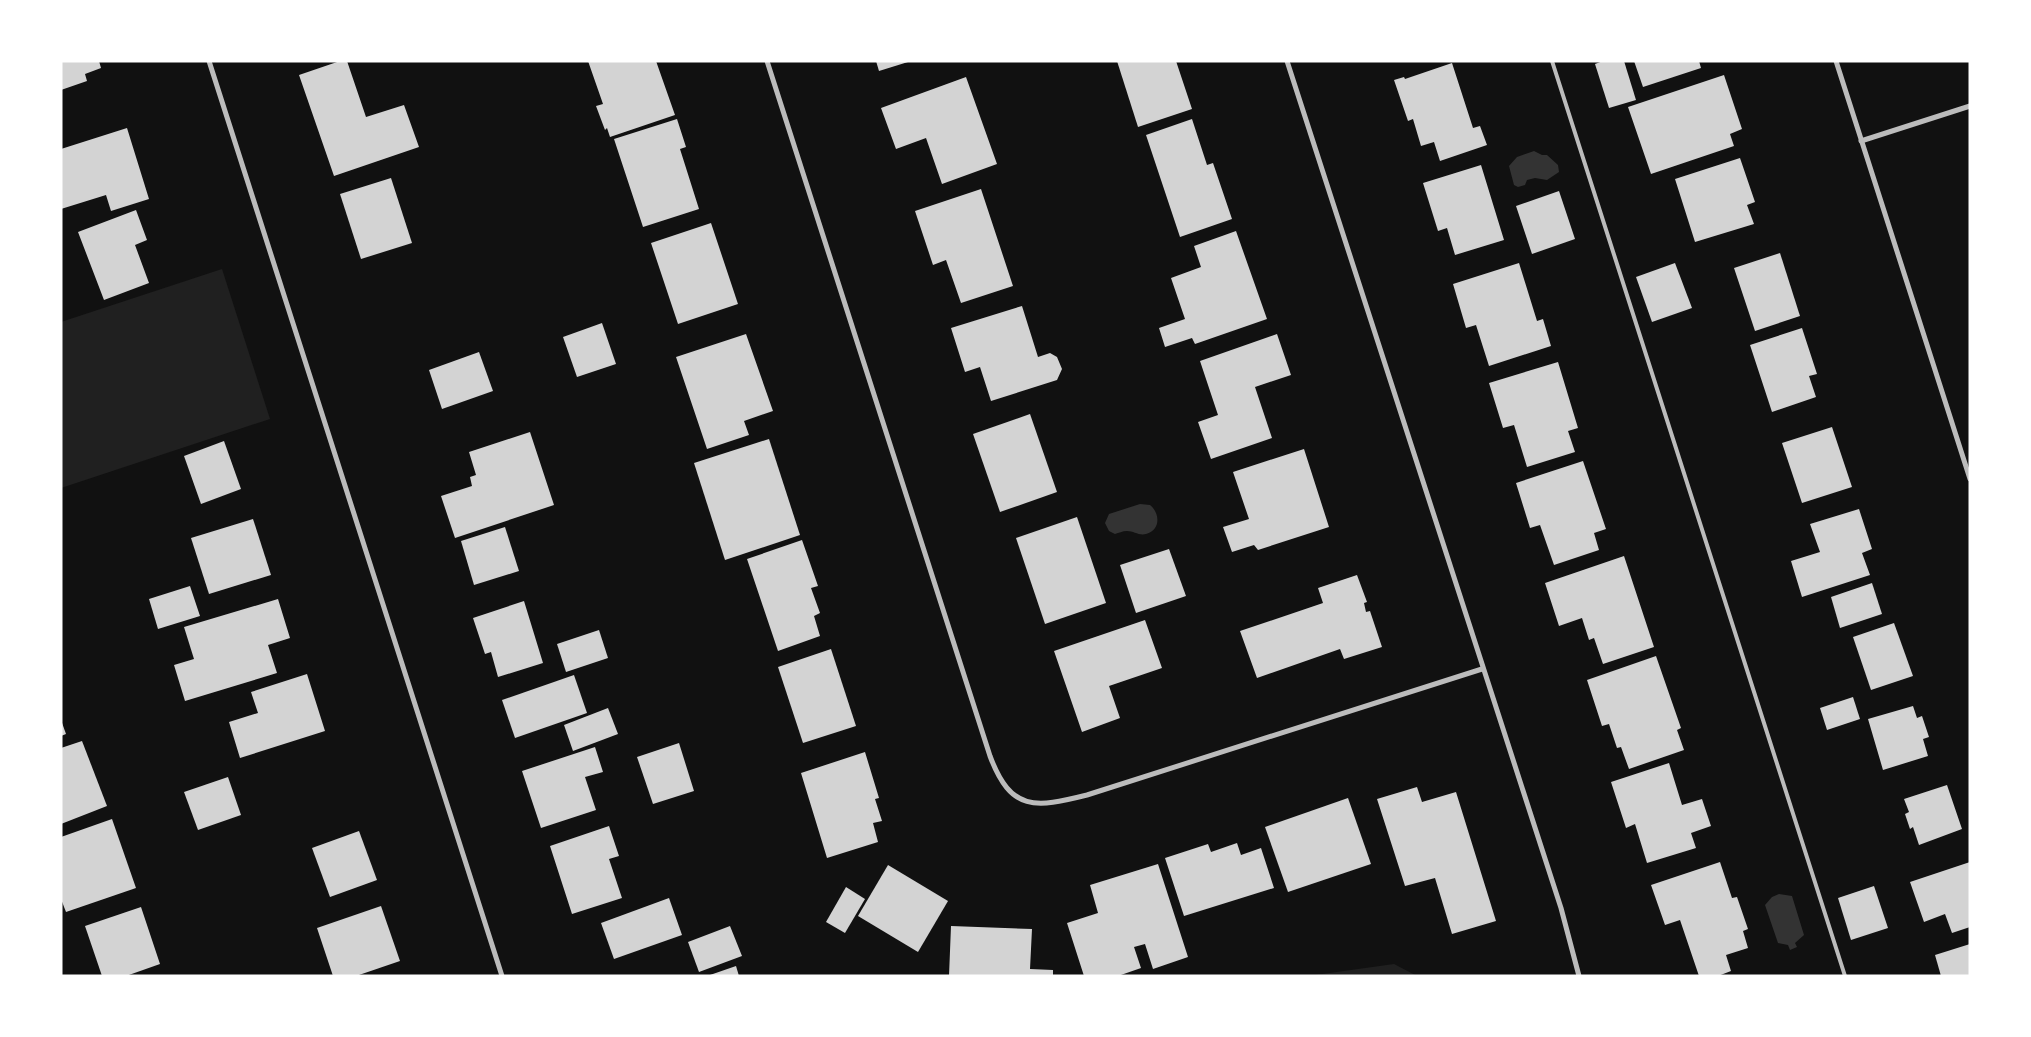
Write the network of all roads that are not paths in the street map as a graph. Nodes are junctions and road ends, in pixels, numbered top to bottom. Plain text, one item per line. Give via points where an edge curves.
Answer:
1 (209, 61) edge
2 (767, 61) edge
3 (1287, 61) edge
4 (1552, 61) edge
5 (1836, 61) edge
6 (1970, 106) edge
7 (1861, 140) junction
8 (1970, 479) edge
9 (1482, 669) junction
10 (502, 976) edge
11 (1579, 976) edge
12 (1845, 976) edge

1 - 10 street
2 - 9 street via 990,756 1014,797 1049,803 1087,795
3 - 9 street
4 - 12 lane
5 - 7 street
6 - 7 street
7 - 8 street
9 - 11 street via 1561,908

